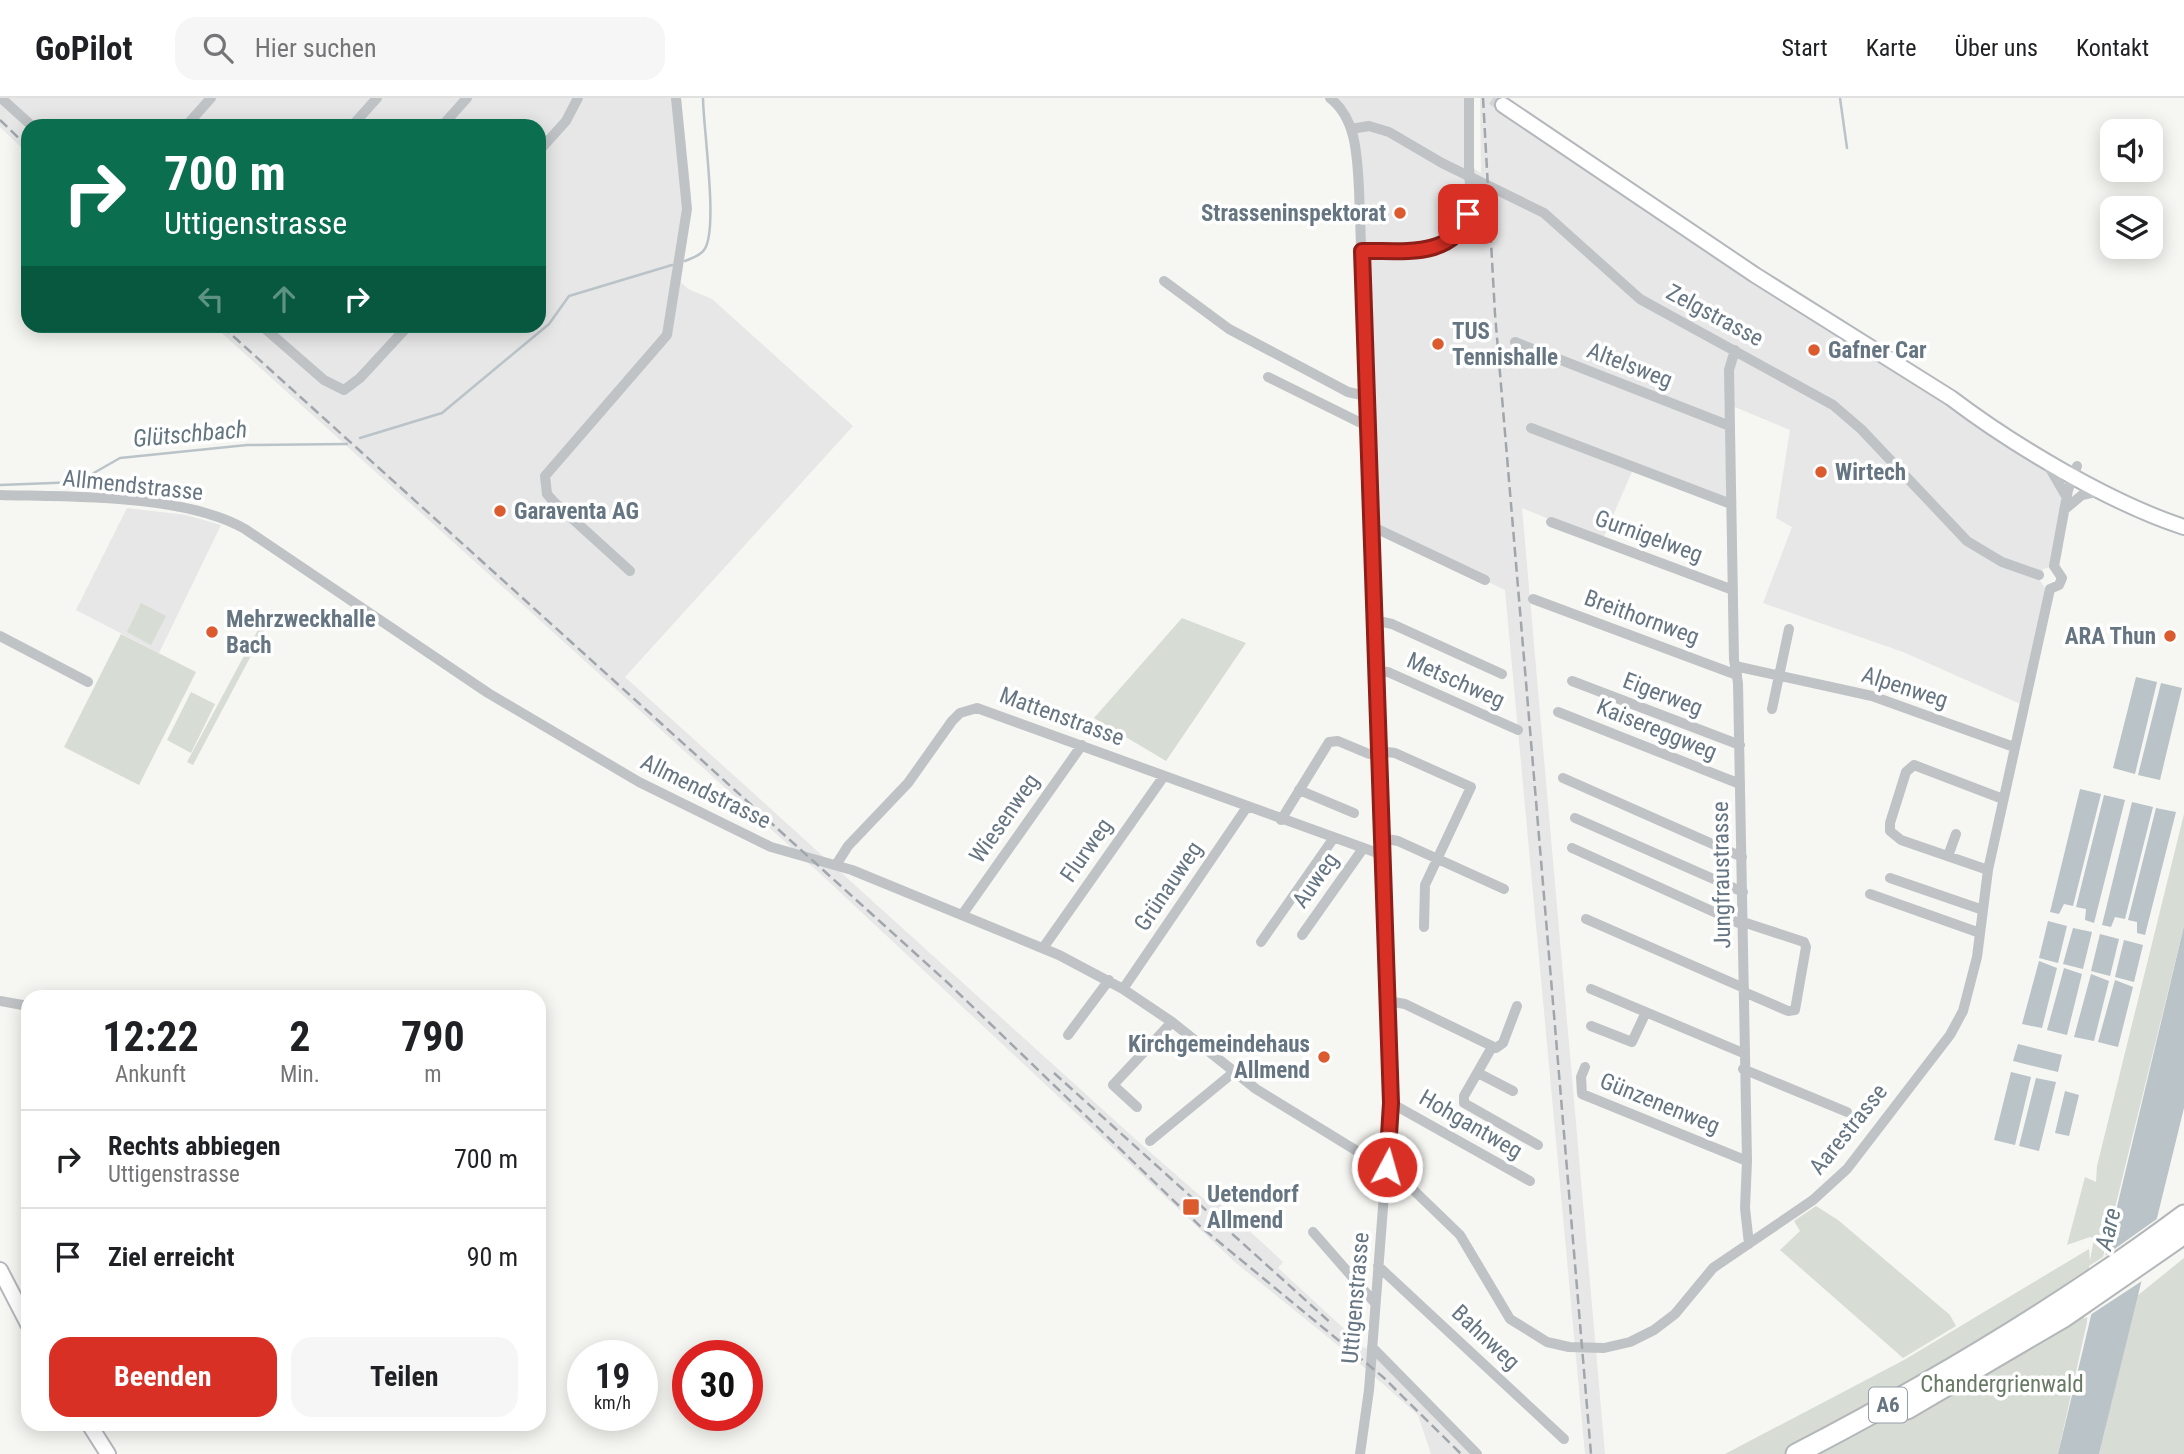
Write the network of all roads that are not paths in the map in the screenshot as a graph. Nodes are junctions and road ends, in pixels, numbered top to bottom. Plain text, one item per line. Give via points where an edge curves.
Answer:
1 (1, 98) edge
2 (211, 98) edge
3 (377, 98) edge
4 (467, 98) edge
5 (578, 98) edge
6 (676, 98) edge
7 (1330, 98) edge
8 (1469, 98) edge
9 (1503, 105) dead end
10 (24, 119) edge
11 (192, 119) edge
12 (358, 119) edge
13 (448, 119) edge
14 (1351, 128) junction
15 (546, 143) edge
16 (1362, 251) junction
17 (1164, 281) dead end
18 (270, 333) edge
19 (402, 333) edge
20 (1515, 342) dead end
21 (1735, 350) junction
22 (1268, 377) dead end
23 (1366, 396) junction
24 (1951, 398) junction
25 (1367, 426) junction
26 (1730, 426) junction
27 (1531, 428) dead end
28 (2039, 455) junction
29 (2075, 470) junction
30 (2103, 491) junction
31 (0, 495) edge
32 (2066, 498) junction
33 (1731, 504) junction
34 (2064, 510) junction
35 (2184, 520) edge
36 (1551, 522) dead end
37 (1371, 526) junction
38 (2184, 527) edge
39 (2054, 566) junction
40 (629, 571) dead end
41 (2039, 575) junction
42 (1485, 579) dead end
43 (2050, 589) junction
44 (1733, 590) junction
45 (1533, 599) dead end
46 (1374, 620) junction
47 (1789, 629) dead end
48 (0, 636) edge
49 (1736, 670) junction
50 (1376, 671) junction
51 (1502, 674) dead end
52 (1779, 676) junction
53 (1572, 681) dead end
54 (88, 682) dead end
55 (1772, 709) dead end
56 (1558, 712) dead end
57 (1518, 730) dead end
58 (1082, 745) junction
59 (1740, 745) junction
60 (2014, 747) junction
61 (1374, 753) junction
62 (1164, 776) junction
63 (1563, 778) dead end
64 (1740, 784) junction
65 (1299, 790) junction
66 (2003, 799) junction
67 (1247, 807) junction
68 (1354, 813) dead end
69 (1575, 818) dead end
70 (1281, 820) junction
71 (1956, 834) dead end
72 (1382, 838) junction
73 (1333, 839) junction
74 (1572, 848) dead end
75 (1362, 850) junction
76 (1383, 855) junction
77 (1948, 856) junction
78 (1742, 857) junction
79 (1438, 859) junction
80 (836, 865) junction
81 (1988, 870) junction
82 (1890, 878) dead end
83 (1504, 889) dead end
84 (1742, 892) junction
85 (1870, 894) dead end
86 (1983, 911) junction
87 (962, 915) junction
88 (1586, 919) dead end
89 (1743, 923) junction
90 (1424, 927) dead end
91 (1980, 933) junction
92 (1302, 935) dead end
93 (1261, 942) dead end
94 (1042, 948) junction
95 (1109, 980) junction
96 (1123, 989) junction
97 (1591, 989) dead end
98 (1744, 990) junction
99 (0, 1001) edge
100 (1388, 1001) junction
101 (21, 1005) edge
102 (1517, 1006) dead end
103 (1646, 1012) junction
104 (1172, 1023) junction
105 (1591, 1026) dead end
106 (1068, 1035) dead end
107 (1492, 1047) junction
108 (1743, 1053) junction
109 (1585, 1067) dead end
110 (1744, 1069) junction
111 (1234, 1072) junction
112 (1478, 1073) junction
113 (1513, 1091) dead end
114 (1391, 1103) junction
115 (1137, 1107) dead end
116 (1847, 1112) dead end
117 (1150, 1141) dead end
118 (1538, 1145) dead end
119 (1747, 1161) junction
120 (1387, 1167) junction
121 (1530, 1181) dead end
122 (2184, 1206) edge
123 (2184, 1215) edge
124 (1313, 1232) dead end
125 (2183, 1235) edge
126 (2152, 1239) junction
127 (1749, 1244) junction
128 (1378, 1266) junction
129 (0, 1270) edge
130 (1376, 1303) junction
131 (21, 1310) edge
132 (1372, 1347) junction
133 (93, 1431) edge
134 (1564, 1438) dead end
135 (108, 1454) edge
136 (1360, 1454) edge
137 (1477, 1454) edge
138 (1796, 1454) edge
139 (1825, 1454) edge

1 - 10 street
2 - 11 street
3 - 12 street
4 - 13 street
5 - 15 street via 569,117
6 - 40 street via 687,209 667,335 545,476 547,494 554,502
7 - 14 street
8 - 16 street, bridge via 1470,186 1464,226 1450,242 1430,248
9 - 24 main road via 1745,269
14 - 16 street
14 - 21 street, Zelgstrasse via 1368,126 1389,132 1536,208 1563,226 1628,290
16 - 23 street, Uttigenstrasse
17 - 23 street via 1238,335 1348,392
18 - 19 street via 324,380 344,390
20 - 26 street, Altelsweg
21 - 26 street, Jungfraustrasse via 1729,370
21 - 41 street, Zelgstrasse via 1847,416 1967,541 2002,562
22 - 25 street
23 - 25 street, Uttigenstrasse
24 - 28 main road
24 - 29 main road
25 - 37 street, Uttigenstrasse
26 - 33 street, Jungfraustrasse
27 - 33 street
28 - 29 main road
28 - 32 street via 2056,473
29 - 30 main road
29 - 32 street
29 - 35 main road
30 - 34 street via 2086,493
30 - 38 main road
31 - 80 street, Allmendstrasse via 149,504 192,509 224,519 610,767 761,842
32 - 34 street
33 - 44 street, Jungfraustrasse
34 - 39 street
36 - 44 street, Gurnigelweg
37 - 42 street
37 - 46 street, Uttigenstrasse
39 - 41 street
39 - 43 street via 2062,578
41 - 43 street via 2042,586
43 - 60 street, Aarestrasse
44 - 49 street, Jungfraustrasse
45 - 49 street, Breithornweg
46 - 50 street, Uttigenstrasse
46 - 51 street
47 - 52 street
48 - 54 street
49 - 52 street, Alpenweg
49 - 59 street, Jungfraustrasse
50 - 57 street, Metschweg via 1388,672
50 - 61 street, Uttigenstrasse
52 - 55 street
52 - 60 street, Alpenweg via 1881,699
53 - 59 street, Eigerweg
56 - 64 street, Kaisereggweg
58 - 62 street, Mattenstrasse
58 - 80 street, Mattenstrasse via 988,710 960,713 908,783 848,846
58 - 87 street, Wiesenweg
59 - 64 street, Jungfraustrasse
60 - 66 street, Aarestrasse
61 - 65 street via 1329,742
61 - 72 street, Uttigenstrasse
61 - 79 street via 1395,753 1471,787
62 - 67 street, Mattenstrasse
62 - 94 street, Flurweg
63 - 78 street
64 - 78 street, Jungfraustrasse
65 - 68 street
65 - 70 street
66 - 77 street via 1919,766 1909,768 1890,831 1901,840
66 - 81 street, Aarestrasse
67 - 70 street, Mattenstrasse
67 - 96 street, Grünauweg
69 - 84 street
70 - 73 street, Mattenstrasse
71 - 77 street
72 - 76 street, Uttigenstrasse
72 - 79 street
73 - 75 street, Mattenstrasse
73 - 93 street
74 - 89 street
75 - 76 street, Mattenstrasse
75 - 92 street, Auweg
76 - 100 street, Uttigenstrasse
77 - 81 street
78 - 84 street, Jungfraustrasse
79 - 83 street
79 - 90 street via 1424,890
80 - 87 street, Allmendstrasse
81 - 86 street, Aarestrasse
82 - 86 street
84 - 89 street, Jungfraustrasse
85 - 91 street
86 - 91 street, Aarestrasse
87 - 94 street, Allmendstrasse
88 - 98 street
89 - 98 street, Jungfraustrasse
89 - 98 street via 1804,942 1806,947 1795,1010
91 - 127 street, Aarestrasse via 1969,992 1950,1035 1840,1178
94 - 95 street, Allmendstrasse
95 - 96 street, Allmendstrasse
95 - 106 street
96 - 104 street, Allmendstrasse
97 - 103 street
98 - 108 street, Jungfraustrasse
99 - 101 street
100 - 107 street via 1405,1004
100 - 114 street, Uttigenstrasse
102 - 107 street via 1503,1043
103 - 105 street via 1632,1042
103 - 108 street
104 - 111 street, Allmendstrasse
104 - 115 street via 1113,1085
107 - 112 street
108 - 110 street, Jungfraustrasse
109 - 119 street, Günzenenweg via 1582,1094
110 - 116 street
110 - 119 street, Jungfraustrasse
111 - 117 street
111 - 120 street, Allmendstrasse via 1269,1098
112 - 113 street
112 - 118 street via 1464,1103
114 - 120 street, Uttigenstrasse
114 - 121 street, Hohgantweg
119 - 127 street, Jungfraustrasse
120 - 127 street, Aarestrasse via 1454,1228 1510,1319 1555,1345 1604,1348 1646,1334 1675,1314 1706,1274
120 - 128 street, Uttigenstrasse
122 - 126 highway
123 - 126 highway, A6
124 - 130 street
125 - 139 highway, A6 via 2064,1317
126 - 138 highway, A6 via 1913,1391
128 - 130 street, Uttigenstrasse
128 - 134 street, Bahnweg
129 - 131 main road
130 - 132 street, Uttigenstrasse
132 - 136 street, Uttigenstrasse
132 - 137 street
133 - 135 main road

